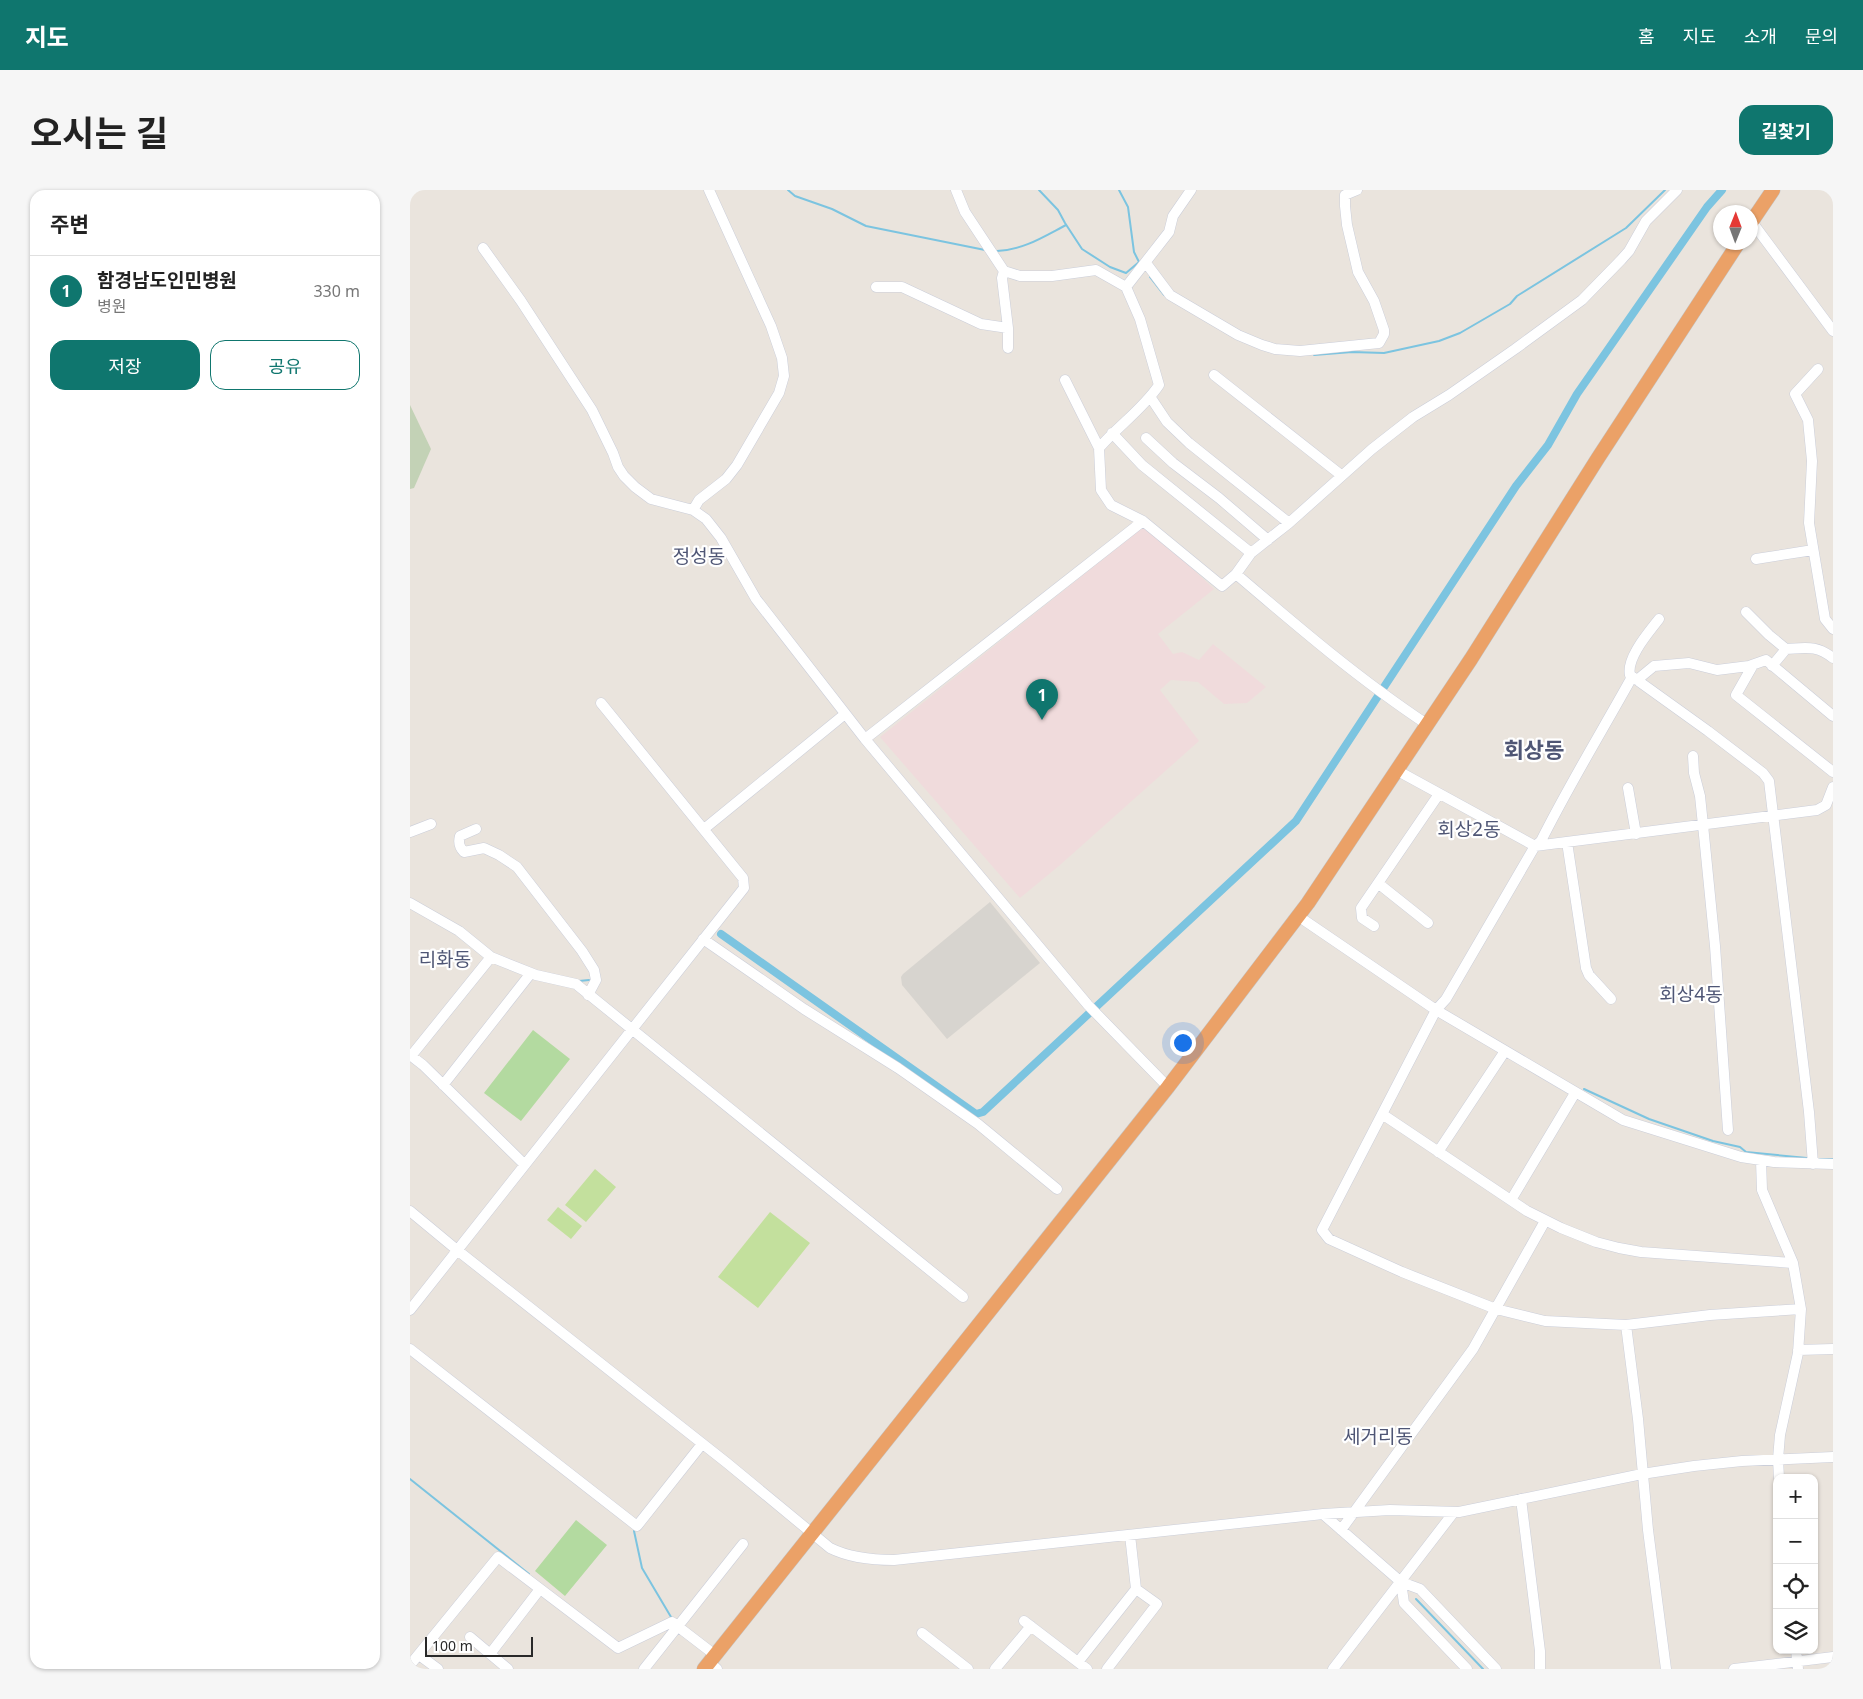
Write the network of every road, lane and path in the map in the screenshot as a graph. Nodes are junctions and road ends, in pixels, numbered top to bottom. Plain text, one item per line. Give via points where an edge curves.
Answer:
1 (709, 190) edge
2 (956, 190) edge
3 (1357, 190) edge
4 (1773, 190) edge
5 (1187, 192) edge
6 (1670, 193) edge
7 (1758, 212) edge
8 (1758, 232) edge
9 (483, 248) dead end
10 (1734, 250) edge
11 (1146, 263) junction
12 (1004, 272) junction
13 (876, 287) dead end
14 (1126, 287) junction
15 (1008, 328) junction
16 (1833, 331) edge
17 (1008, 348) dead end
18 (1818, 368) dead end
19 (1214, 376) dead end
20 (1065, 380) dead end
21 (1151, 398) junction
22 (1112, 433) junction
23 (1146, 438) dead end
24 (1099, 448) junction
25 (1341, 476) junction
26 (693, 510) junction
27 (1143, 521) junction
28 (1289, 523) junction
29 (1268, 540) junction
30 (1813, 550) junction
31 (1251, 553) junction
32 (1756, 560) dead end
33 (1236, 574) junction
34 (1746, 612) dead end
35 (1659, 618) dead end
36 (1833, 629) edge
37 (1786, 649) junction
38 (1833, 658) edge
39 (1754, 665) junction
40 (1772, 666) junction
41 (1635, 678) junction
42 (601, 704) dead end
43 (845, 714) junction
44 (1833, 716) edge
45 (1428, 725) junction
46 (865, 739) junction
47 (1693, 756) dead end
48 (1398, 771) junction
49 (1833, 772) edge
50 (1833, 787) edge
51 (1628, 788) dead end
52 (1439, 794) junction
53 (1774, 816) junction
54 (431, 824) dead end
55 (1703, 825) junction
56 (476, 829) dead end
57 (704, 829) junction
58 (410, 832) edge
59 (1636, 834) junction
60 (1567, 842) junction
61 (1535, 846) junction
62 (1379, 884) junction
63 (410, 902) edge
64 (1298, 916) junction
65 (1428, 923) dead end
66 (1374, 926) dead end
67 (703, 939) junction
68 (491, 956) junction
69 (531, 973) junction
70 (588, 995) junction
71 (1611, 999) dead end
72 (1436, 1010) junction
73 (632, 1031) junction
74 (1505, 1051) junction
75 (410, 1056) edge
76 (443, 1085) junction
77 (1168, 1087) junction
78 (1575, 1093) junction
79 (1382, 1114) junction
80 (1728, 1130) dead end
81 (1438, 1152) junction
82 (1761, 1160) junction
83 (524, 1164) junction
84 (1813, 1164) junction
85 (1833, 1164) edge
86 (1057, 1189) dead end
87 (1511, 1200) junction
88 (410, 1211) edge
89 (1545, 1221) junction
90 (456, 1250) junction
91 (1793, 1262) junction
92 (963, 1297) dead end
93 (1496, 1309) junction
94 (1801, 1309) junction
95 (410, 1310) edge
96 (1626, 1324) junction
97 (410, 1349) edge
98 (1833, 1349) edge
99 (1798, 1350) junction
100 (702, 1444) junction
101 (1833, 1457) edge
102 (1778, 1459) junction
103 (1642, 1474) junction
104 (1780, 1474) edge
105 (1522, 1499) junction
106 (1353, 1512) junction
107 (1454, 1512) junction
108 (1322, 1514) junction
109 (1341, 1530) junction
110 (812, 1534) junction
111 (1130, 1535) junction
112 (743, 1544) dead end
113 (1401, 1582) junction
114 (1136, 1589) junction
115 (540, 1590) junction
116 (677, 1626) junction
117 (922, 1633) dead end
118 (470, 1637) dead end
119 (490, 1654) junction
120 (419, 1655) junction
121 (1833, 1657) edge
122 (1797, 1660) edge
123 (1078, 1662) junction
124 (711, 1664) edge
125 (410, 1665) edge
126 (438, 1669) edge
127 (508, 1669) edge
128 (644, 1669) edge
129 (968, 1669) edge
130 (995, 1669) edge
131 (1087, 1669) edge
132 (1108, 1669) edge
133 (1333, 1669) edge
134 (1467, 1669) edge
135 (1496, 1669) edge
136 (1540, 1669) edge
137 (1666, 1669) edge
138 (1734, 1669) edge

1 - 26 street via 771,326 782,358 784,376 779,393 737,465 726,479 698,500
2 - 12 street via 965,212
3 - 11 street via 1345,195 1344,206 1358,272 1374,301 1384,330 1379,343 1300,351 1262,345 1238,335 1170,295
4 - 7 highway
5 - 11 street via 1173,216 1169,232
6 - 25 street via 1646,221 1629,251 1582,300 1413,418
8 - 16 street
9 - 26 street via 592,410 624,476 652,499
10 - 45 highway
11 - 14 street
12 - 14 street via 1052,276 1096,270
12 - 15 street
13 - 15 street via 902,287 981,324
14 - 21 street via 1140,319 1159,385
15 - 17 street
18 - 30 street via 1794,394 1808,420 1812,461 1808,523
19 - 25 street
20 - 24 street
21 - 22 street
21 - 28 street via 1167,422 1189,443
22 - 24 street
22 - 31 street via 1142,464
23 - 29 street
24 - 27 street via 1101,490 1111,504
25 - 28 street
26 - 43 street via 706,518 722,538 756,599
27 - 33 street via 1222,586
27 - 46 street
28 - 29 street
29 - 31 street
30 - 32 street
30 - 36 street via 1825,619
31 - 33 street
33 - 45 street via 1372,687
34 - 37 street
35 - 41 street via 1637,648 1629,671
37 - 38 street via 1812,647
37 - 40 street
39 - 40 street via 1766,660
39 - 41 street via 1716,670 1689,663 1654,666
39 - 49 street via 1736,695
40 - 44 street
41 - 53 street via 1763,774 1769,781
41 - 61 street
42 - 57 street
43 - 46 street
43 - 57 street
45 - 48 highway
46 - 77 street via 1088,1005
47 - 55 street
48 - 52 street
48 - 64 highway
50 - 53 street via 1826,805 1817,810
51 - 59 street
52 - 61 street
52 - 62 street
53 - 55 street
53 - 84 street
54 - 58 street
55 - 59 street
55 - 80 street
56 - 70 street via 460,836 460,848 464,852 484,848 517,867 594,970 596,980
57 - 67 street via 744,883 741,892
59 - 60 street
60 - 61 street
60 - 71 street via 1586,968
61 - 72 street via 1446,999
62 - 65 street
62 - 66 street via 1361,908 1362,918
63 - 68 street via 459,931
64 - 72 street
64 - 77 highway
67 - 73 street
67 - 86 street via 978,1124
68 - 69 street
68 - 75 street
69 - 70 street via 576,984
69 - 76 street
70 - 73 street
72 - 74 street
72 - 79 street
73 - 83 street
73 - 92 street
74 - 78 street
74 - 81 street
75 - 76 street
76 - 83 street
77 - 110 highway
78 - 82 street via 1623,1120
78 - 87 street
79 - 81 street
79 - 93 street via 1323,1233 1329,1239 1402,1272
81 - 87 street
82 - 84 street
82 - 91 street via 1763,1197
83 - 90 street
84 - 85 street
87 - 89 street
88 - 90 street
89 - 91 street via 1596,1242 1636,1251
89 - 93 street
90 - 95 street
90 - 100 street
91 - 94 street
93 - 96 street via 1545,1321
93 - 106 street via 1473,1349
94 - 96 street
94 - 99 street
96 - 103 street
97 - 100 street via 637,1526
98 - 99 street
99 - 102 street
100 - 110 street
101 - 102 street
102 - 103 street via 1716,1463
102 - 104 street
103 - 105 street
103 - 137 street
105 - 107 street
105 - 136 street
106 - 107 street
106 - 108 street
106 - 109 street
107 - 113 street
108 - 109 street
108 - 111 street
109 - 113 street
110 - 111 street via 843,1554 884,1560
110 - 124 highway
111 - 114 street
112 - 116 street
113 - 133 street
113 - 134 street via 1404,1603
113 - 135 street via 1420,1590
114 - 123 street
114 - 132 street via 1157,1604
115 - 116 street via 618,1648 672,1622
115 - 119 street
115 - 120 street via 498,1558
116 - 124 street
116 - 128 street
117 - 129 street
118 - 119 street
119 - 127 street
120 - 125 street
120 - 126 street
121 - 122 street
122 - 138 street
123 - 130 street via 1028,1623
123 - 131 street

